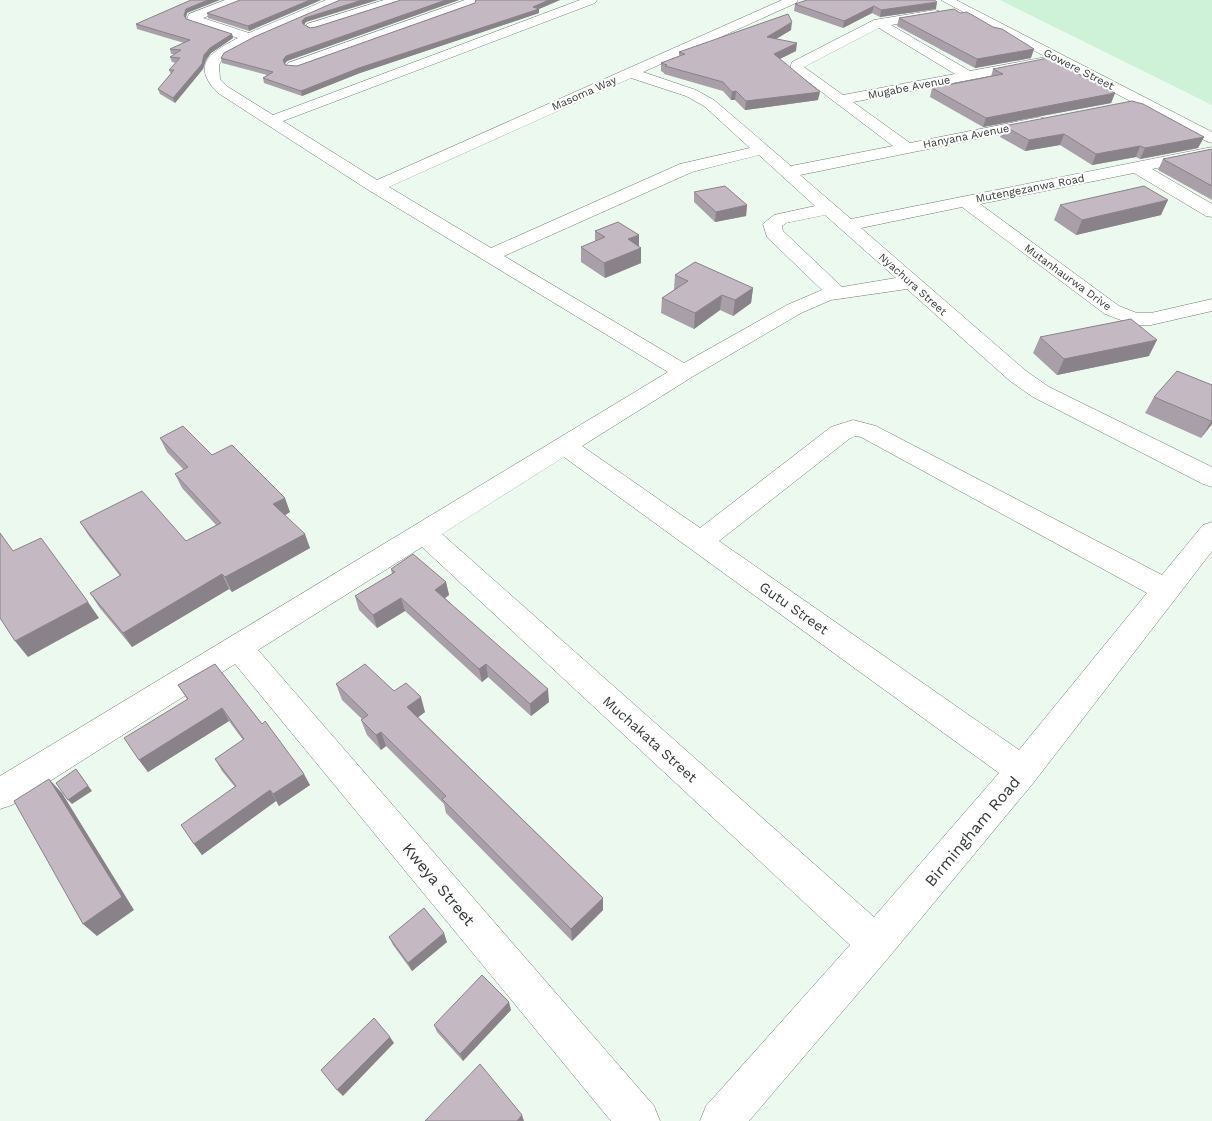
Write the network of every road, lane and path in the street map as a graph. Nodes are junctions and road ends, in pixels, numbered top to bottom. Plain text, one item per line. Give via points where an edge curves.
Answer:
1 (236, 0) edge
2 (336, 0) edge
3 (397, 0) edge
4 (471, 0) edge
5 (588, 0) edge
6 (792, 0) edge
7 (947, 0) edge
8 (966, 10) junction
9 (292, 20) junction
10 (421, 22) junction
11 (879, 23) junction
12 (310, 28) junction
13 (439, 29) edge
14 (457, 35) edge
15 (250, 37) junction
16 (475, 42) junction
17 (352, 45) junction
18 (1060, 59) junction
19 (294, 66) edge
20 (629, 72) junction
21 (968, 76) junction
22 (840, 100) junction
23 (1144, 102) junction
24 (1116, 108) edge
25 (1059, 119) edge
26 (270, 121) junction
27 (1212, 138) edge
28 (906, 148) junction
29 (761, 150) junction
30 (1212, 152) edge
31 (1137, 167) junction
32 (788, 172) junction
33 (376, 187) junction
34 (965, 201) junction
35 (829, 209) junction
36 (1212, 212) edge
37 (848, 225) junction
38 (490, 254) junction
39 (911, 282) junction
40 (837, 293) junction
41 (1212, 305) edge
42 (684, 372) junction
43 (565, 446) junction
44 (1212, 478) edge
45 (1212, 532) edge
46 (424, 533) junction
47 (700, 542) junction
48 (1166, 590) junction
49 (239, 648) junction
50 (1022, 771) junction
51 (0, 794) edge
52 (876, 944) junction
53 (638, 1121) edge
54 (721, 1121) edge

1 - 15 street via 193,19
2 - 9 street
3 - 12 street
4 - 10 street
5 - 16 street
6 - 20 street, Masoma Way
7 - 8 street, Gowere Street
8 - 11 street
8 - 18 street, Gowere Street
9 - 12 street
9 - 15 street
10 - 13 street
10 - 17 street
11 - 21 street
11 - 22 street via 797,65
12 - 17 street
14 - 16 street
15 - 26 street via 219,53 212,65 213,80
16 - 26 street
17 - 19 street
18 - 21 street, Mugabe Avenue
18 - 23 street, Gowere Street
20 - 29 street, Nyachura Street via 702,98
20 - 33 street, Masoma Way
21 - 22 street, Mugabe Avenue
22 - 28 street, Mugabe Avenue
23 - 24 street
23 - 27 street, Gowere Street
25 - 28 street, Hanyana Avenue
26 - 33 street
28 - 32 street, Hanyana Avenue
29 - 32 street, Nyachura Street
29 - 38 street via 686,168
30 - 31 street, Mutengezanwa Road
31 - 34 street, Mutengezanwa Road
31 - 36 street
32 - 35 street, Nyachura Street
33 - 38 street
34 - 37 street, Mutengezanwa Road
34 - 41 street, Mutanhaurwa Drive via 1112,310 1134,319 1151,319
35 - 37 street, Nyachura Street
35 - 40 street via 780,218 772,224 774,233
37 - 39 street, Nyachura Street
38 - 42 street
39 - 40 street
39 - 44 street, Nyachura Street via 1040,392
40 - 42 street via 794,309
42 - 43 street
43 - 46 street
43 - 47 street, Gutu Street
45 - 48 street, Birmingham Road
46 - 49 street
46 - 52 street, Muchakata Street
47 - 48 street via 840,433 853,428 868,430
47 - 50 street, Gutu Street
48 - 50 street, Birmingham Road
49 - 51 street
49 - 53 street, Kweya Street
50 - 52 street, Birmingham Road
52 - 54 street, Birmingham Road

